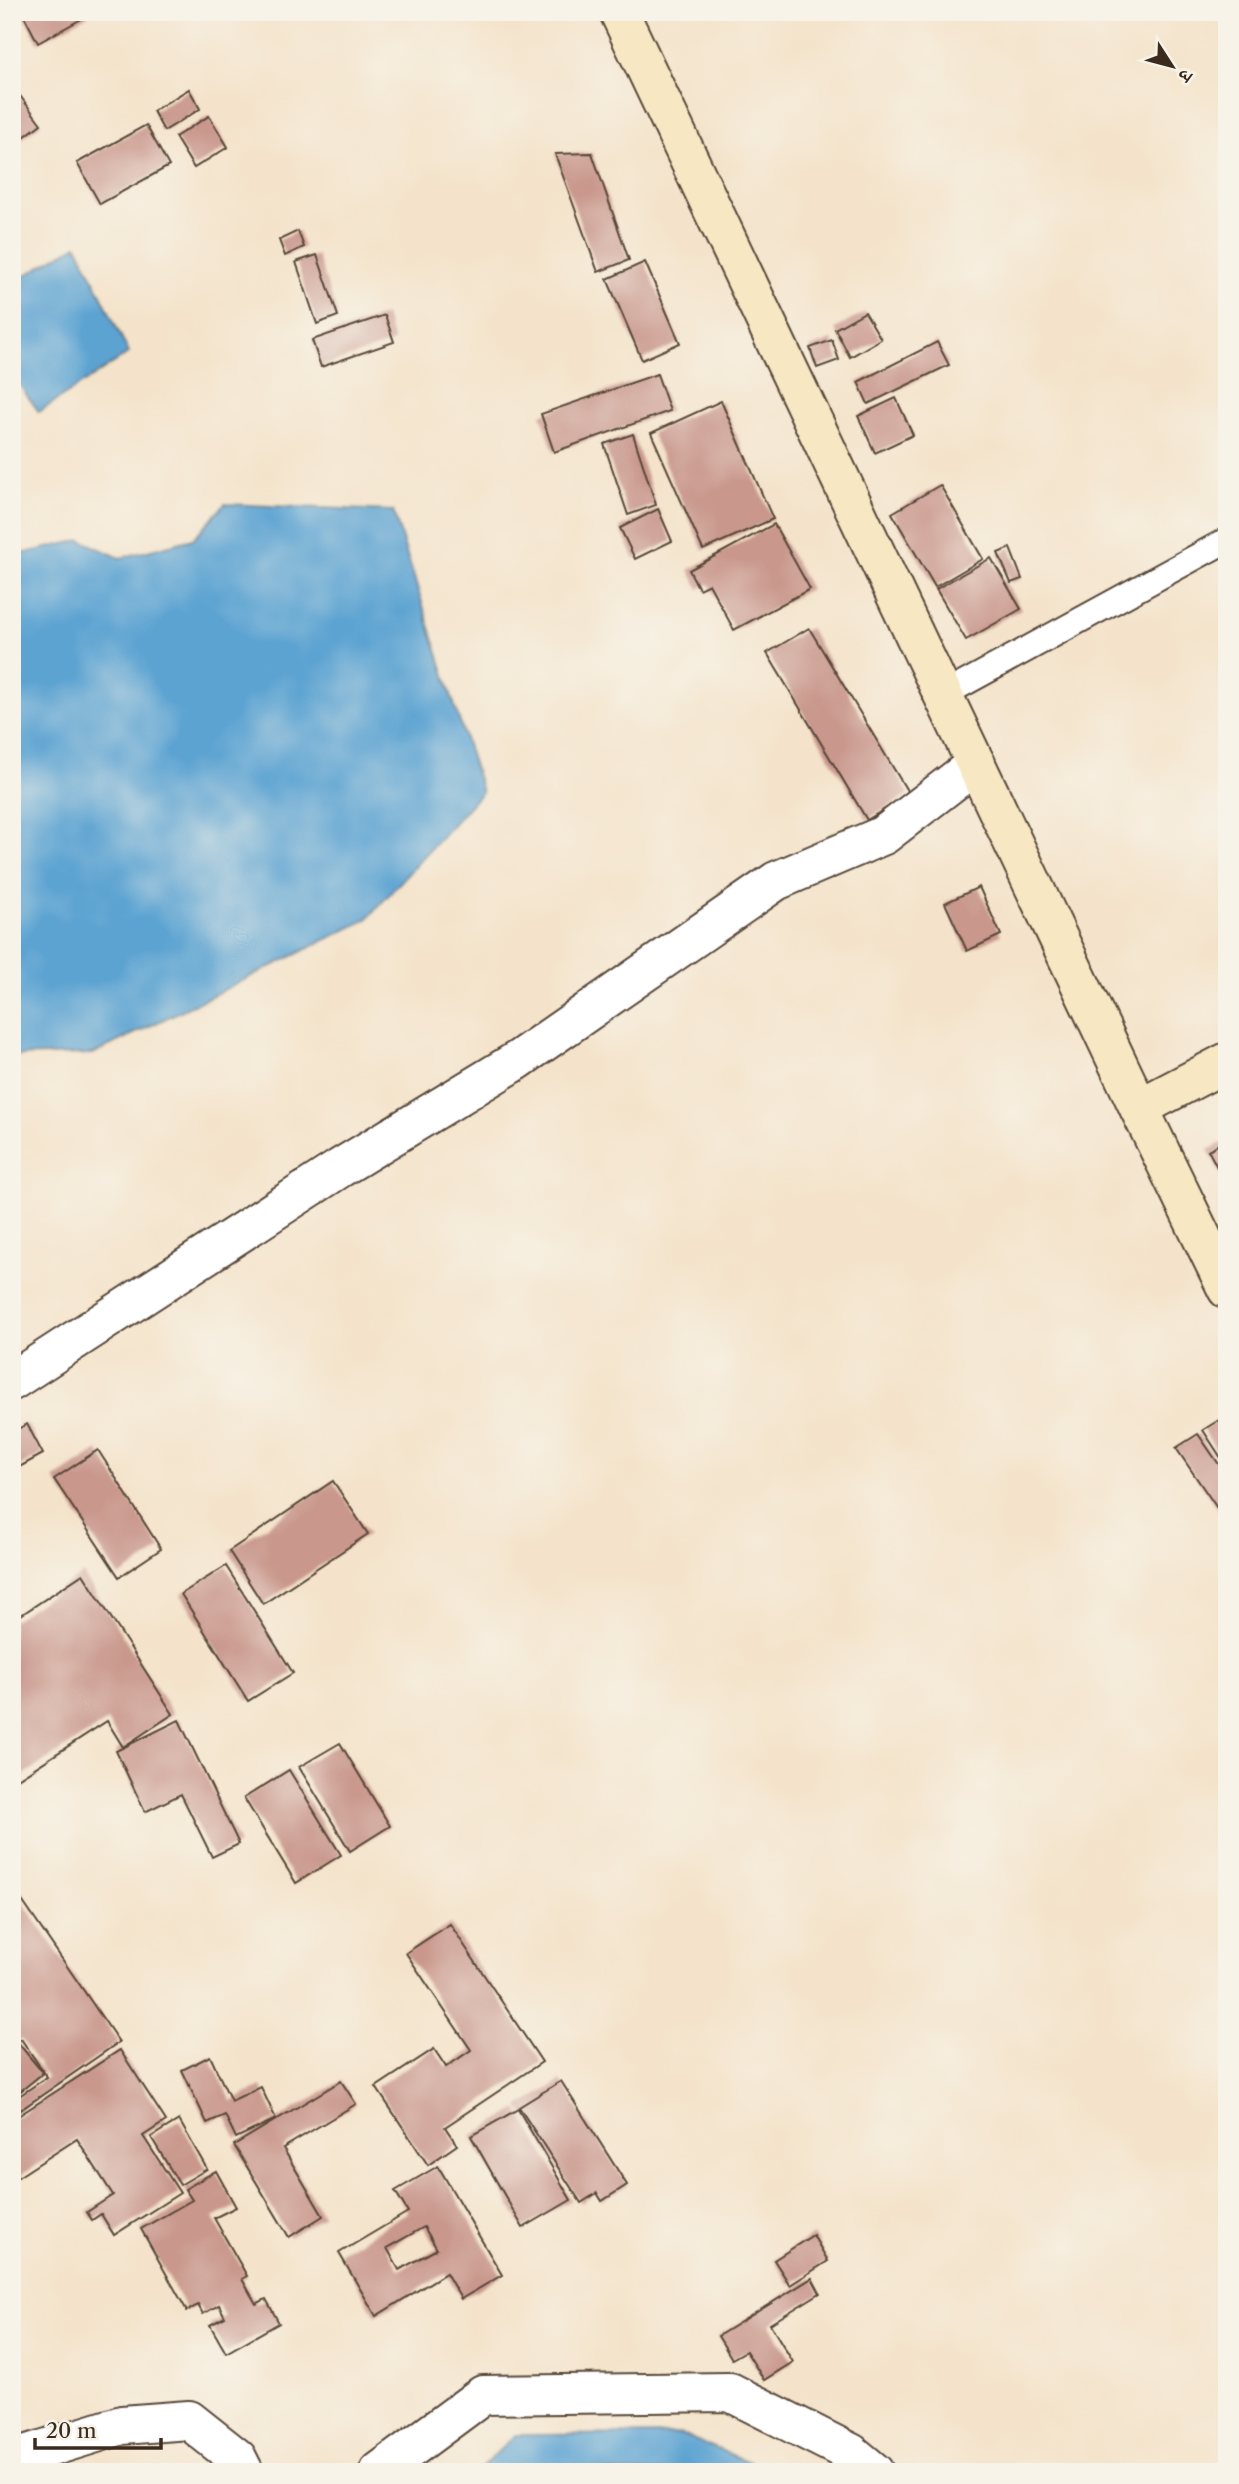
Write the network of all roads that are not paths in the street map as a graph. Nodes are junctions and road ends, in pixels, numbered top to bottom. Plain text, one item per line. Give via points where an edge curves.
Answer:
1 (630, 17) edge
2 (1227, 540) edge
3 (943, 695) junction
4 (976, 764) junction
5 (1227, 1062) edge
6 (1139, 1108) junction
7 (1227, 1289) edge
8 (12, 1381) edge
9 (12, 2459) edge
10 (244, 2472) edge
11 (379, 2472) edge
12 (874, 2472) edge

1 - 3 main road
2 - 3 lane
3 - 4 main road
4 - 6 main road
4 - 8 street via 884,835 776,881 518,1060 340,1168
5 - 6 main road
6 - 7 main road
9 - 10 street via 122,2425 189,2420 237,2458
11 - 12 street via 483,2395 730,2392 851,2453

